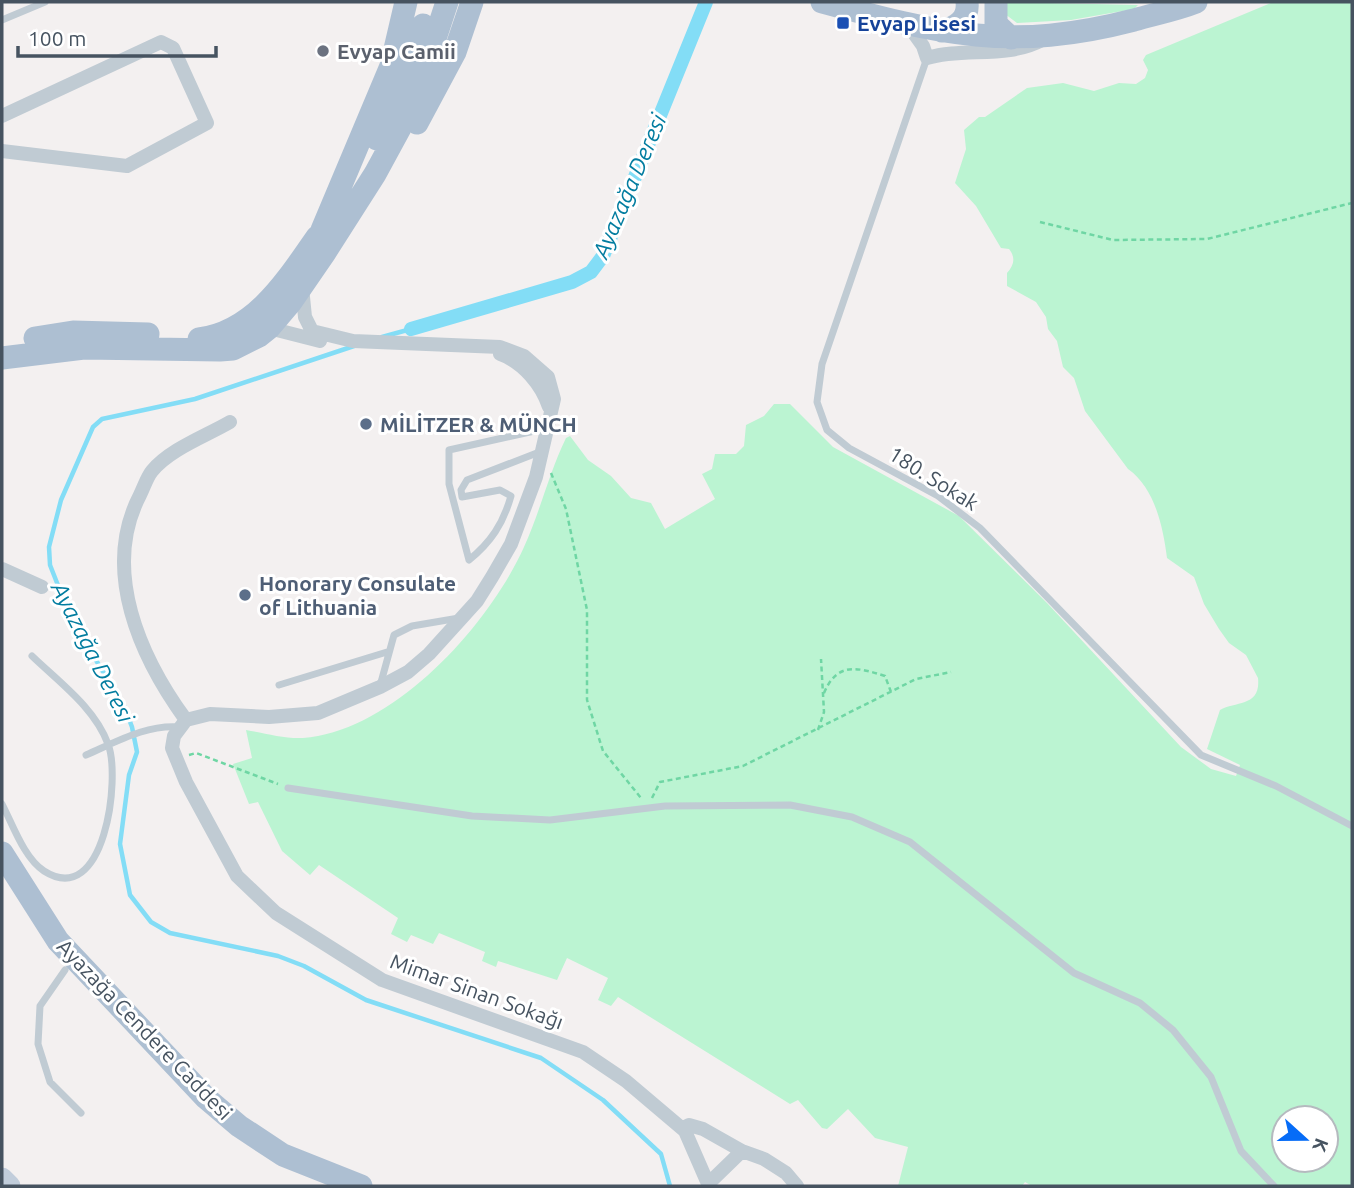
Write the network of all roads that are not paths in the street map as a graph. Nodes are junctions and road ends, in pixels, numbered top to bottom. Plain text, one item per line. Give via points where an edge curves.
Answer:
1 (20, 2) edge
2 (45, 2) edge
3 (406, 2) edge
4 (430, 2) edge
5 (447, 2) edge
6 (472, 2) edge
7 (822, 2) edge
8 (967, 2) edge
9 (996, 2) edge
10 (1196, 2) edge
11 (23, 11) junction
12 (2, 20) edge
13 (908, 25) junction
14 (942, 32) junction
15 (1046, 37) junction
16 (1011, 38) junction
17 (927, 58) junction
18 (2, 116) edge
19 (2, 151) edge
20 (376, 174) junction
21 (322, 230) junction
22 (302, 287) junction
23 (269, 328) junction
24 (331, 340) junction
25 (2, 345) edge
26 (2, 358) edge
27 (550, 421) junction
28 (230, 422) dead end
29 (542, 451) junction
30 (2, 569) edge
31 (42, 587) dead end
32 (463, 617) junction
33 (387, 653) junction
34 (32, 656) dead end
35 (279, 685) dead end
36 (380, 687) junction
37 (183, 723) junction
38 (109, 745) junction
39 (86, 755) dead end
40 (288, 788) road end
41 (2, 804) edge
42 (1352, 826) edge
43 (2, 853) edge
44 (2, 883) edge
45 (65, 970) junction
46 (81, 1113) dead end
47 (683, 1128) junction
48 (742, 1151) junction
49 (2, 1178) edge
50 (709, 1185) edge
51 (10, 1186) edge
52 (331, 1186) edge
53 (361, 1186) edge
54 (797, 1186) edge
55 (1274, 1186) edge

1 - 11 lane
2 - 11 lane
3 - 21 main road via 391,66
4 - 21 main road via 386,121
5 - 20 main road via 414,98
6 - 20 main road via 455,52 418,121
7 - 13 main road
8 - 14 main road via 964,19
9 - 16 main road via 996,24
10 - 15 main road via 1091,31
11 - 12 lane
13 - 14 main road
13 - 17 street
14 - 16 main road
15 - 16 main road
15 - 17 street via 1014,51
17 - 42 lane, 180. Sokak via 821,364 817,402 827,430 849,448 938,496 980,528 1201,755 1276,786
18 - 19 street via 161,42 173,48 206,123 127,166
20 - 22 main road
21 - 25 main road via 289,277 252,317 228,333 201,339 73,332
22 - 23 main road
22 - 24 street via 307,324
23 - 24 street
23 - 26 main road via 233,349 84,348
24 - 27 street via 503,355 526,371 544,392
27 - 29 street
27 - 29 lane via 449,450 449,484 470,560 489,543 511,496 500,490 462,497 467,480
28 - 37 street via 153,470 134,506 122,548 124,582 138,637
29 - 32 street via 511,544
30 - 31 street
32 - 33 lane via 412,626 394,635
32 - 36 street via 429,654
33 - 35 lane
33 - 36 lane
34 - 38 lane via 82,703
36 - 37 street via 318,713 269,717 210,714
37 - 38 lane
37 - 47 street, Mimar Sinan Sokağı via 172,748 176,759 237,876 276,913 382,980 583,1052
38 - 39 lane
38 - 41 lane via 111,804 100,848 78,875 57,877 42,870
40 - 55 lane via 471,816 550,820 650,809 790,805 852,817 910,842 1074,973 1140,1003 1173,1030 1211,1077 1241,1151
43 - 53 main road, Ayazağa Cendere Caddesi via 58,941 206,1098 283,1155
44 - 45 main road, Ayazağa Cendere Caddesi
45 - 46 lane via 40,1006 38,1044 50,1082
45 - 52 main road, Ayazağa Cendere Caddesi via 201,1111 277,1165
47 - 48 street via 703,1129
47 - 50 street, Mimar Sinan Sokağı
48 - 50 street
48 - 54 street via 764,1159
49 - 51 street

